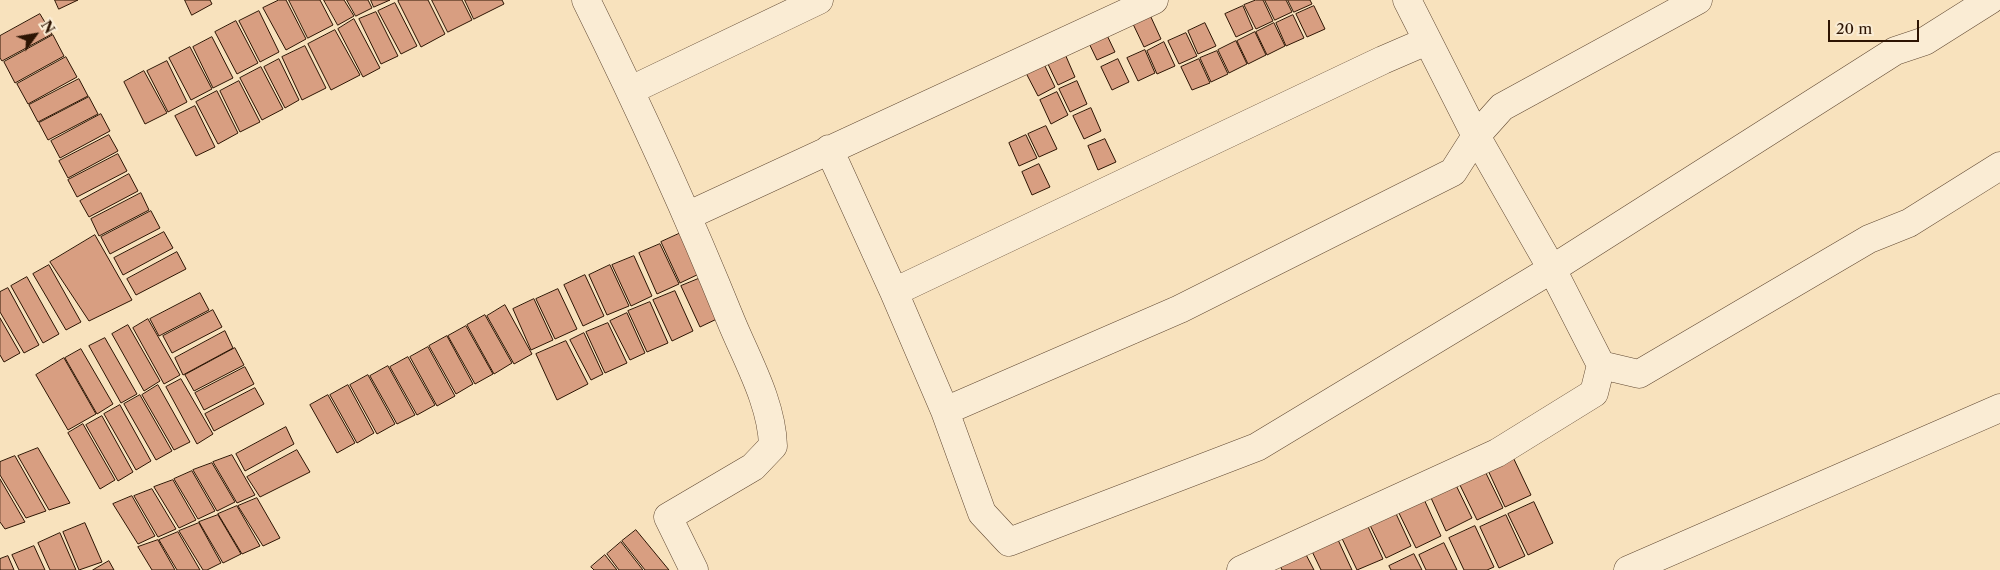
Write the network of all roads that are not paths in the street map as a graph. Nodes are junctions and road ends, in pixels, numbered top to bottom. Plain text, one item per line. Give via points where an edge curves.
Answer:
1 (586, 0) edge
2 (819, 0) edge
3 (1154, 0) edge
4 (1407, 0) edge
5 (1698, 0) edge
6 (1990, 0) edge
7 (1426, 41) junction
8 (631, 90) junction
9 (1476, 136) junction
10 (830, 148) junction
11 (2000, 166) edge
12 (687, 216) junction
13 (1552, 269) junction
14 (894, 292) junction
15 (1600, 365) junction
16 (2000, 408) edge
17 (945, 411) junction
18 (694, 570) edge
19 (1241, 570) edge
20 (1628, 570) edge

1 - 8 street
2 - 8 street
3 - 10 street
4 - 7 street
5 - 9 street via 1502,107
6 - 13 street via 1925,41 1895,51
7 - 9 street
7 - 14 street
8 - 12 street
9 - 13 street
9 - 17 street via 1453,172 1180,308
10 - 12 street
10 - 14 street
11 - 15 street via 1909,223 1869,239 1639,374
12 - 18 street via 761,393 773,431 773,446 753,467 668,518
13 - 15 street
13 - 17 street via 1257,447 1009,542 982,513
14 - 17 street
15 - 19 street via 1594,393 1498,453
16 - 20 street

